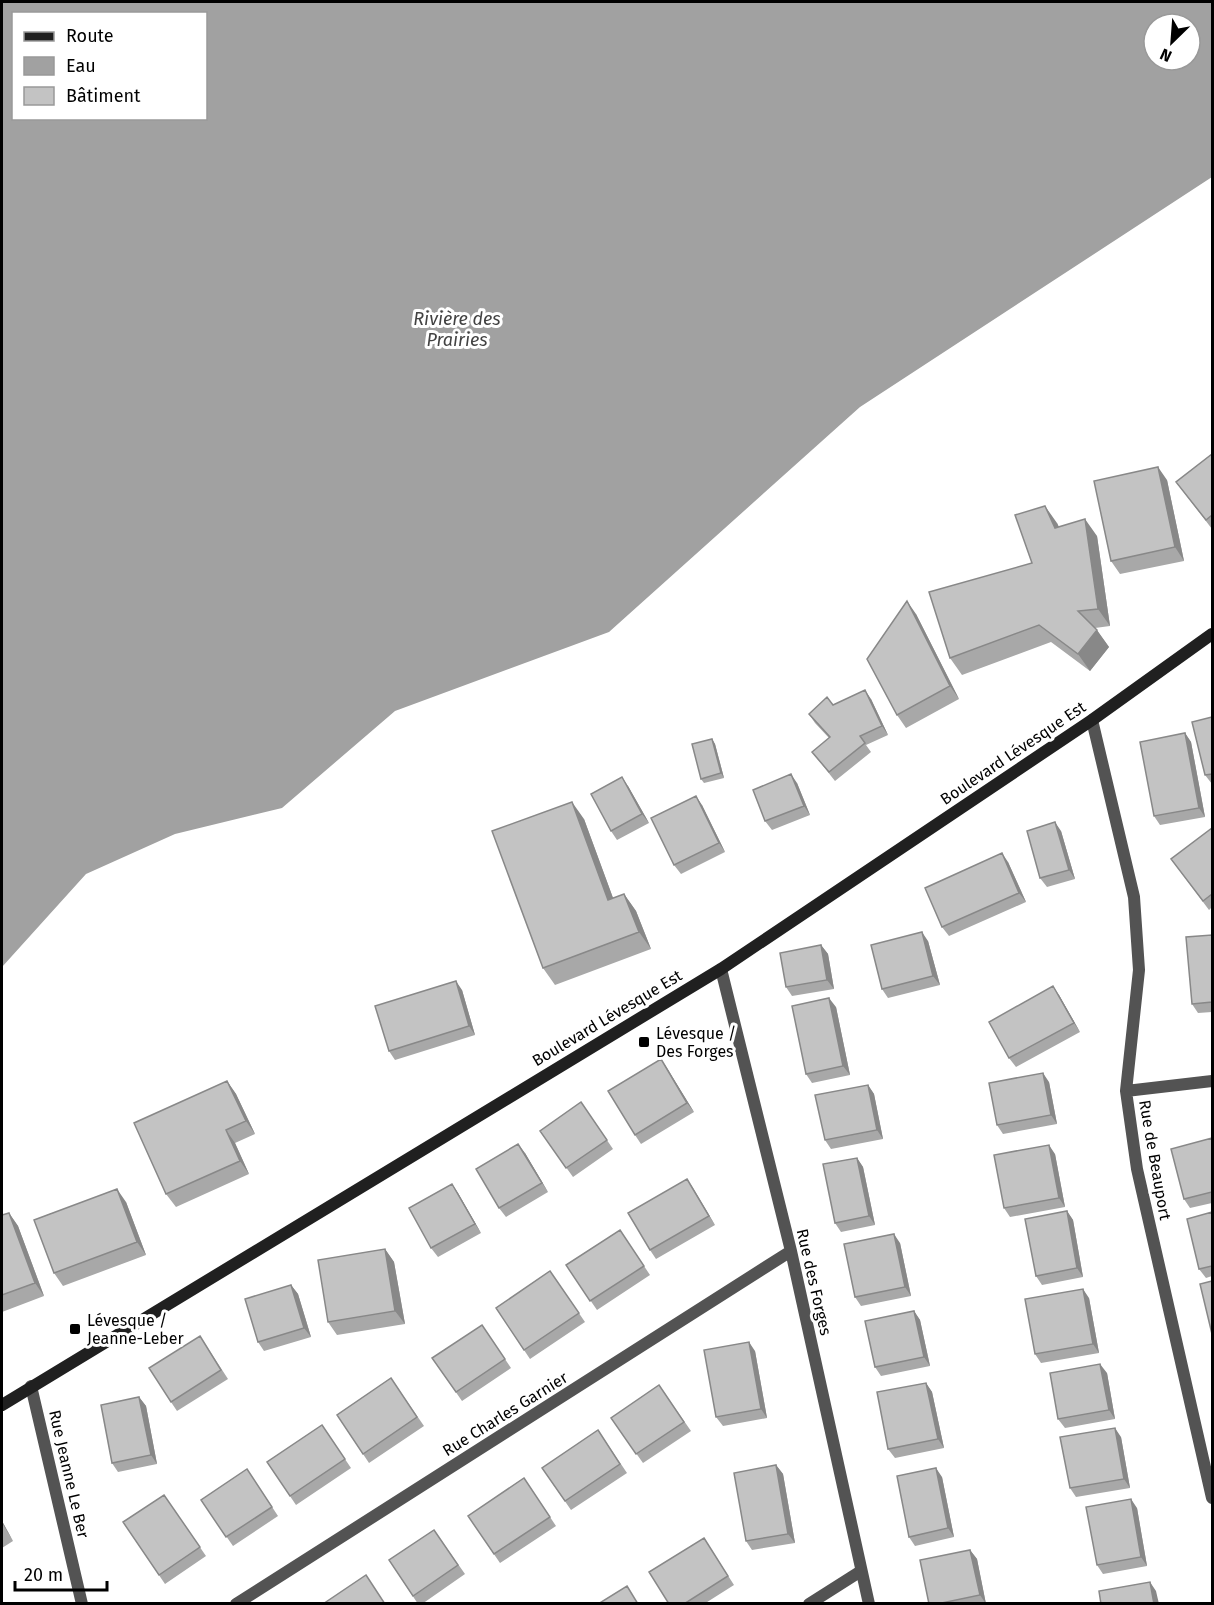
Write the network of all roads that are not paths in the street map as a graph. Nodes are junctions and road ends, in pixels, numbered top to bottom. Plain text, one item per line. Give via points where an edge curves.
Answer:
1 (1212, 634) edge
2 (1092, 720) junction
3 (721, 969) junction
4 (1212, 1081) edge
5 (1126, 1090) junction
6 (791, 1251) junction
7 (32, 1386) junction
8 (2, 1405) edge
9 (1212, 1498) edge
10 (861, 1570) junction
11 (81, 1604) edge
12 (236, 1604) edge
13 (809, 1604) edge
14 (869, 1604) edge

1 - 2 street, Boulevard Lévesque Est
2 - 3 street, Boulevard Lévesque Est
2 - 5 street, Rue de Beauport via 1134,897 1139,970
3 - 6 street, Rue des Forges
3 - 7 street, Boulevard Lévesque Est
4 - 5 street
5 - 9 street, Rue de Beauport via 1137,1169
6 - 10 street, Rue des Forges
6 - 12 street, Rue Charles Garnier
7 - 8 street, Boulevard Lévesque Est
7 - 11 street, Rue Jeanne Le Ber
10 - 13 street
10 - 14 street, Rue des Forges

